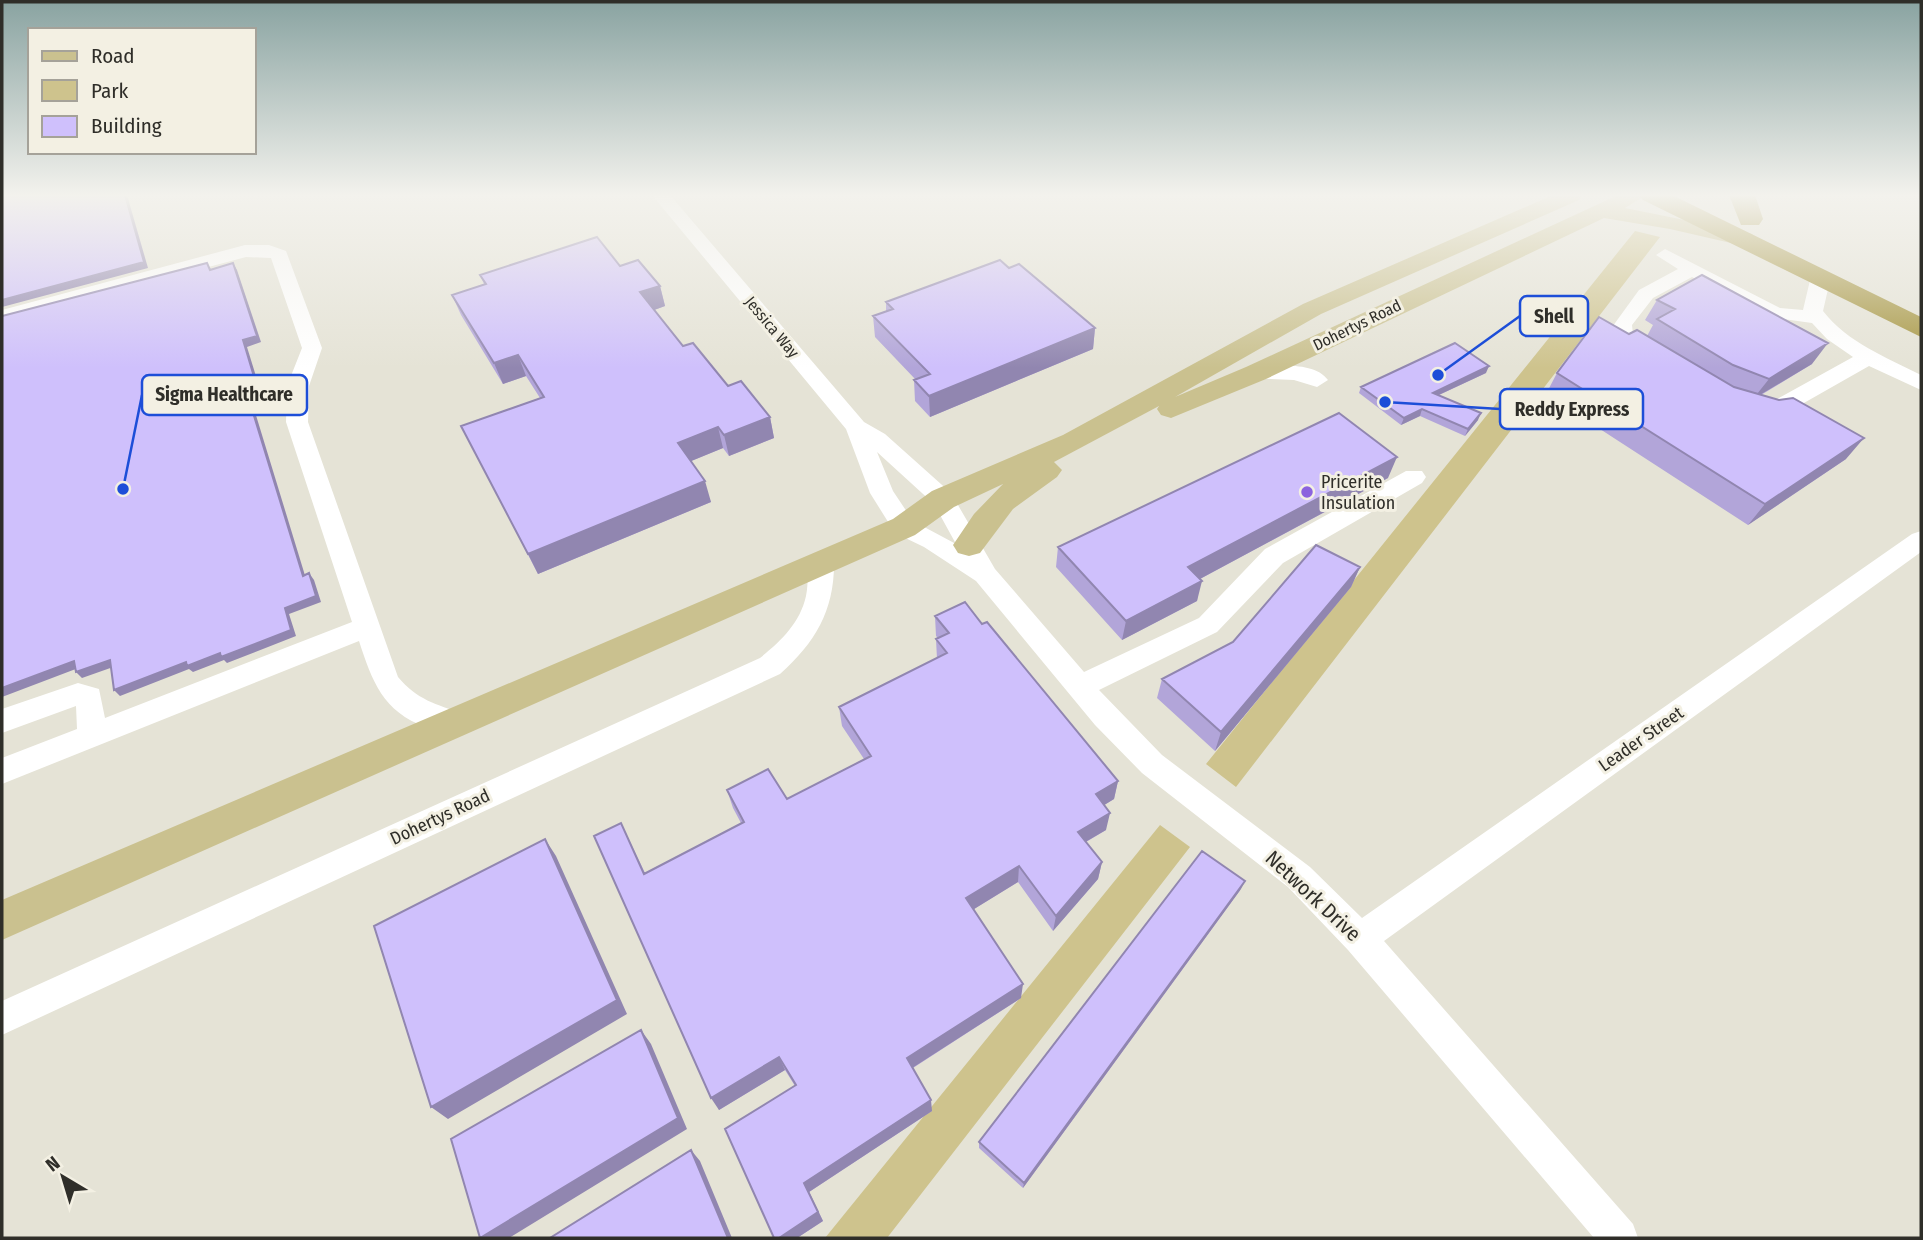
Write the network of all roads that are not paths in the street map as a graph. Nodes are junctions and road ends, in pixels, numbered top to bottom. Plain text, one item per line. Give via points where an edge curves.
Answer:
1 (235, 253) edge
2 (270, 253) edge
3 (710, 253) edge
4 (1442, 253) edge
5 (1511, 253) edge
6 (1791, 253) edge
7 (1820, 253) edge
8 (1665, 255) dead end
9 (1683, 273) junction
10 (1821, 276) junction
11 (1921, 301) edge
12 (2, 316) edge
13 (1817, 318) junction
14 (1921, 328) edge
15 (1784, 337) edge
16 (1870, 356) junction
17 (1820, 357) edge
18 (1660, 360) edge
19 (1844, 370) junction
20 (1921, 383) edge
21 (1739, 406) edge
22 (1129, 426) junction
23 (856, 427) junction
24 (1073, 442) junction
25 (1414, 477) dead end
26 (943, 499) junction
27 (898, 518) junction
28 (1921, 540) edge
29 (969, 545) junction
30 (821, 564) junction
31 (986, 576) junction
32 (367, 627) junction
33 (664, 630) junction
34 (1079, 687) junction
35 (2, 721) edge
36 (453, 722) junction
37 (92, 736) junction
38 (2, 771) edge
39 (2, 920) edge
40 (1360, 939) junction
41 (2, 1018) edge
42 (1619, 1238) edge

1 - 12 street
2 - 32 street via 279,255 312,348 298,386 297,422
3 - 23 street, Jessica Way
4 - 24 main road, Dohertys Road via 1312,310
5 - 22 main road, Dohertys Road via 1256,373
6 - 10 highway
7 - 11 highway
8 - 9 street
9 - 13 street via 1775,313
9 - 15 street
9 - 18 street via 1646,294 1620,330 1625,339
10 - 13 street via 1814,299
10 - 14 highway
13 - 16 street via 1840,340
16 - 19 street
16 - 20 street
17 - 19 street
19 - 21 street via 1773,411
22 - 24 main road, Dohertys Road
22 - 29 main road via 1023,482 989,513
23 - 26 street, Jessica Way via 877,439
23 - 27 street, Jessica Way
24 - 26 main road, Dohertys Road
25 - 34 street via 1274,556 1208,625
26 - 27 main road, Dohertys Road
26 - 29 street, Network Drive
27 - 30 main road, Dohertys Road
27 - 31 street, Network Drive
27 - 33 main road, Dohertys Road via 776,567
28 - 40 street, Leader Street
29 - 31 street, Network Drive
30 - 33 main road, Dohertys Road
30 - 41 street, Dohertys Road via 822,589 815,616 786,653 769,666
31 - 34 street, Network Drive
32 - 36 street via 386,682 398,698 420,715
32 - 37 street
33 - 36 main road, Dohertys Road
34 - 40 street, Network Drive via 1152,764 1299,877
35 - 37 street via 78,694 89,697
36 - 39 main road, Dohertys Road
37 - 38 street
40 - 42 street, Network Drive

